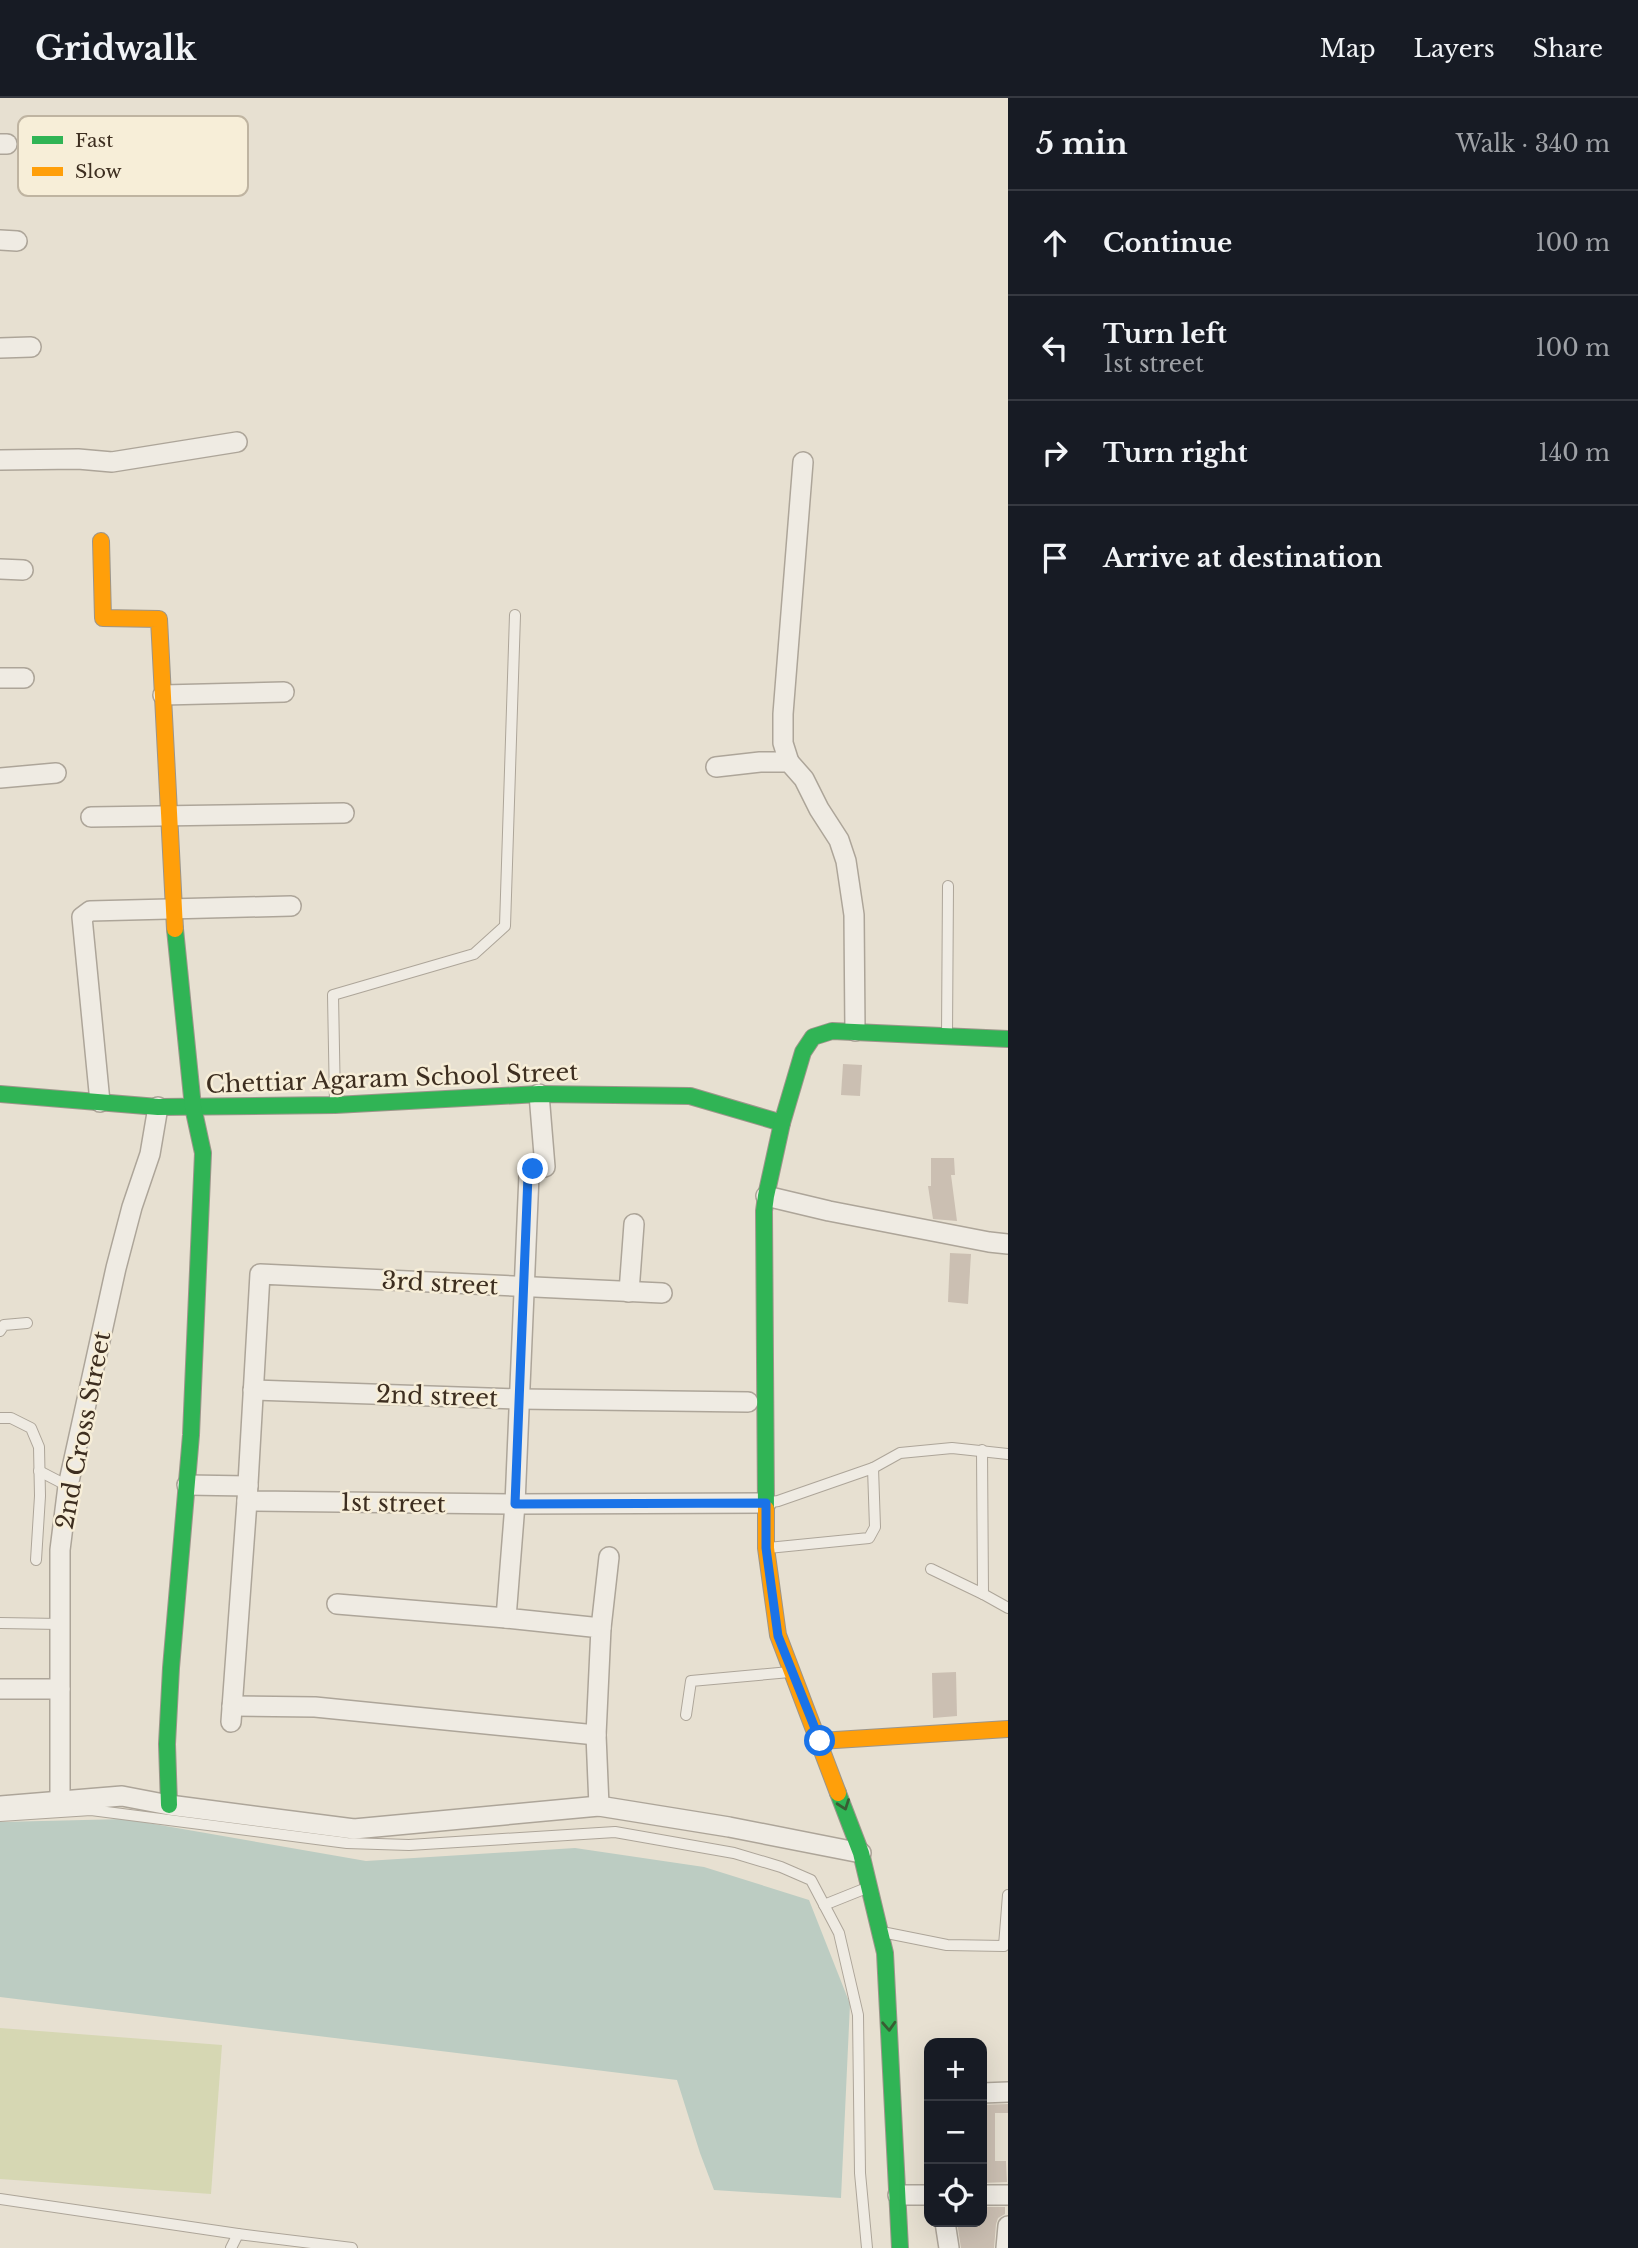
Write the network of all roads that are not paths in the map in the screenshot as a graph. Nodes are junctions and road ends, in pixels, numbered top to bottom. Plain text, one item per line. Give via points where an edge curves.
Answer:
1 (31, 347) dead end
2 (0, 348) edge
3 (237, 442) dead end
4 (0, 460) edge
5 (803, 462) dead end
6 (101, 541) dead end
7 (0, 569) edge
8 (23, 570) dead end
9 (515, 615) dead end
10 (0, 678) edge
11 (24, 678) dead end
12 (284, 692) dead end
13 (163, 695) junction
14 (789, 762) junction
15 (716, 767) dead end
16 (56, 773) dead end
17 (0, 778) edge
18 (344, 813) dead end
19 (169, 815) junction
20 (91, 817) dead end
21 (948, 886) dead end
22 (291, 906) dead end
23 (173, 908) junction
24 (855, 1031) junction
25 (947, 1036) junction
26 (1008, 1039) edge
27 (0, 1094) edge
28 (539, 1094) junction
29 (100, 1102) junction
30 (335, 1105) junction
31 (158, 1107) junction
32 (193, 1107) junction
33 (782, 1123) junction
34 (766, 1196) junction
35 (634, 1224) dead end
36 (1008, 1244) edge
37 (524, 1288) junction
38 (629, 1292) junction
39 (662, 1293) dead end
40 (27, 1323) dead end
41 (0, 1331) edge
42 (253, 1390) junction
43 (519, 1399) junction
44 (748, 1402) dead end
45 (0, 1418) edge
46 (982, 1450) junction
47 (1008, 1454) edge
48 (873, 1468) junction
49 (39, 1471) junction
50 (187, 1485) junction
51 (68, 1486) junction
52 (248, 1493) junction
53 (766, 1503) junction
54 (515, 1504) junction
55 (766, 1548) junction
56 (608, 1557) dead end
57 (36, 1560) dead end
58 (931, 1569) dead end
59 (983, 1594) junction
60 (337, 1604) dead end
61 (1008, 1608) edge
62 (506, 1618) junction
63 (0, 1623) edge
64 (60, 1624) junction
65 (601, 1628) junction
66 (791, 1672) junction
67 (0, 1689) edge
68 (60, 1689) junction
69 (686, 1716) dead end
70 (1008, 1729) edge
71 (596, 1735) junction
72 (820, 1741) junction
73 (60, 1801) junction
74 (169, 1805) junction
75 (0, 1806) edge
76 (598, 1806) junction
77 (0, 1816) edge
78 (861, 1853) junction
79 (869, 1887) junction
80 (1008, 1895) edge
81 (824, 1905) junction
82 (880, 1931) junction
83 (1008, 2092) edge
84 (987, 2093) edge
85 (987, 2194) edge
86 (898, 2195) junction
87 (924, 2195) edge
88 (1008, 2195) edge
89 (0, 2199) edge
90 (1008, 2226) edge
91 (947, 2227) edge
92 (238, 2234) junction
93 (232, 2248) edge
94 (352, 2248) edge
95 (867, 2248) edge
96 (900, 2248) edge
97 (949, 2248) edge
98 (1006, 2248) edge

1 - 2 street
3 - 4 street via 112,462
5 - 14 street via 783,714 783,743
6 - 13 street via 103,618 159,619
7 - 8 street
9 - 30 lane via 505,926 474,954 333,995
10 - 11 street
12 - 13 street
13 - 19 street
14 - 15 street
14 - 24 street via 804,779 846,861 854,915
16 - 17 street
18 - 19 street
19 - 20 street
19 - 23 street
21 - 25 lane
22 - 23 street
23 - 29 street via 90,911 82,917
23 - 32 street
24 - 25 street
24 - 33 street via 813,1037 803,1052
25 - 26 street
27 - 29 street, Chettiar Agaram School Street
28 - 30 street, Chettiar Agaram School Street
28 - 33 street, Chettiar Agaram School Street via 690,1096
28 - 37 street via 545,1167 528,1175
29 - 31 street, Chettiar Agaram School Street
30 - 32 street, Chettiar Agaram School Street
31 - 32 street, Chettiar Agaram School Street
31 - 51 street, 2nd Cross Street via 116,1268
32 - 50 street via 203,1153
33 - 34 street
34 - 36 street
34 - 53 street
35 - 38 street
37 - 38 street, 3rd street
37 - 42 street, 3rd street via 260,1274
37 - 43 street
38 - 39 street, 3rd street
40 - 41 lane via 4,1325
42 - 43 street, 2nd street
42 - 52 street
43 - 44 street, 2nd street
43 - 54 street
45 - 49 lane via 31,1428 39,1447
46 - 47 lane
46 - 48 lane via 900,1453
46 - 59 lane
48 - 53 lane
48 - 55 lane via 875,1527 869,1538
49 - 51 lane
49 - 57 lane
50 - 52 street, 1st street
50 - 74 street via 171,1668
51 - 64 street, 2nd Cross Street via 60,1550
52 - 54 street, 1st street
52 - 71 street via 232,1714 315,1707
53 - 54 street, 1st street
53 - 55 street
54 - 62 street
55 - 66 street via 778,1636
56 - 65 street
58 - 59 lane
59 - 61 lane
60 - 62 street
62 - 65 street
63 - 64 lane
64 - 68 street, 2nd Cross Street
65 - 71 street
66 - 69 lane via 691,1681
66 - 72 street
67 - 68 street
68 - 73 street, 2nd Cross Street
70 - 72 street
71 - 76 street
72 -> 78 street
73 - 74 street via 122,1796
73 - 75 street
74 - 76 street via 354,1829
76 - 78 street
77 - 81 lane via 91,1810 347,1843 409,1845 615,1832 734,1853 781,1867 811,1880
78 - 79 street
79 - 81 lane
79 - 82 street
80 - 82 lane via 1004,1946 947,1945
81 - 95 lane via 839,1933 858,2015 860,2174
82 -> 86 street
83 - 84 street
85 - 88 street
86 - 87 street
86 - 96 street
89 - 92 lane
90 - 98 street
91 - 97 street
92 - 93 lane
92 - 94 lane

